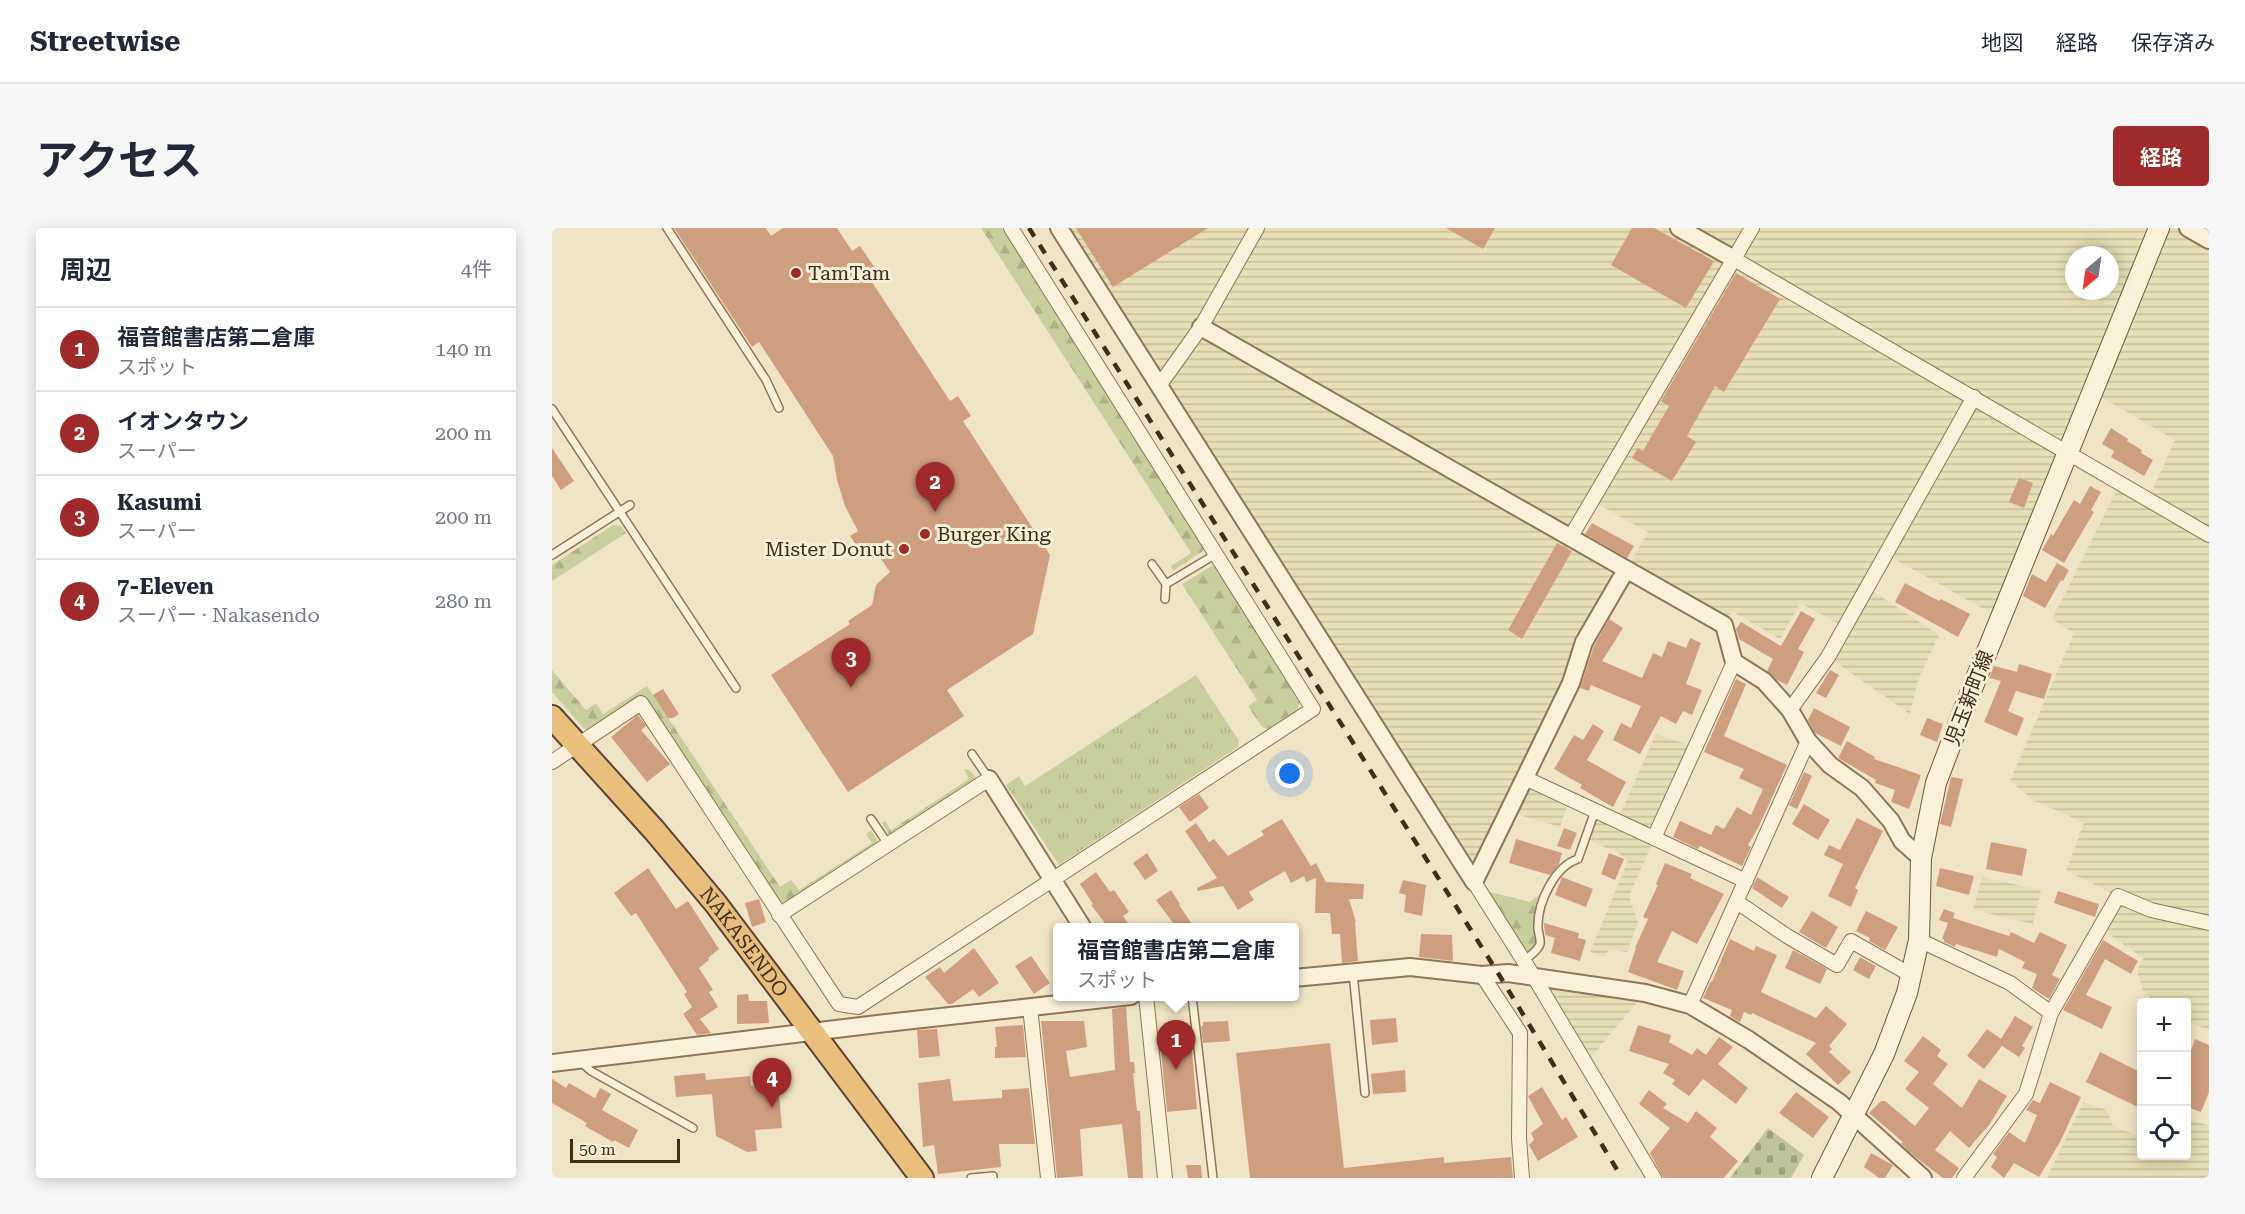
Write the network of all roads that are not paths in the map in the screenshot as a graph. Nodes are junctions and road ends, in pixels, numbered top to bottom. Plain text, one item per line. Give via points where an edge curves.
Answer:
1 (667, 228) edge
2 (1011, 228) edge
3 (1059, 228) edge
4 (1257, 228) edge
5 (1679, 228) edge
6 (1752, 228) edge
7 (2159, 228) edge
8 (2188, 228) edge
9 (2209, 240) edge
10 (1734, 259) junction
11 (1201, 327) junction
12 (1159, 386) junction
13 (1974, 397) junction
14 (779, 408) dead end
15 (552, 409) edge
16 (2068, 454) junction
17 (630, 505) dead end
18 (620, 512) junction
19 (2209, 536) edge
20 (1570, 538) junction
21 (1216, 554) junction
22 (552, 555) edge
23 (1152, 564) dead end
24 (1626, 570) junction
25 (1166, 584) junction
26 (1165, 599) dead end
27 (1734, 662) junction
28 (736, 688) dead end
29 (1790, 710) junction
30 (552, 717) edge
31 (1808, 741) junction
32 (577, 745) junction
33 (972, 754) dead end
34 (552, 762) edge
35 (1525, 778) junction
36 (989, 779) junction
37 (1595, 811) junction
38 (871, 819) dead end
39 (1654, 838) junction
40 (888, 844) junction
41 (1922, 858) junction
42 (1052, 879) junction
43 (1746, 881) junction
44 (1474, 882) junction
45 (1737, 902) junction
46 (779, 915) junction
47 (1080, 923) edge
48 (2209, 923) edge
49 (1918, 940) junction
50 (1524, 961) junction
51 (1353, 972) junction
52 (1482, 975) junction
53 (1911, 975) junction
54 (1299, 977) edge
55 (1534, 977) junction
56 (1075, 1001) edge
57 (1147, 1001) edge
58 (1193, 1001) edge
59 (1690, 1005) junction
60 (849, 1006) junction
61 (1030, 1007) junction
62 (2051, 1013) junction
63 (850, 1027) junction
64 (812, 1033) junction
65 (579, 1060) junction
66 (552, 1063) edge
67 (1365, 1093) dead end
68 (1854, 1115) junction
69 (693, 1128) dead end
70 (922, 1178) edge
71 (971, 1178) edge
72 (993, 1178) edge
73 (1048, 1178) edge
74 (1165, 1178) edge
75 (1213, 1178) edge
76 (1522, 1178) edge
77 (1654, 1178) edge
78 (1822, 1178) edge
79 (1923, 1178) edge
80 (1965, 1178) edge

1 - 14 lane via 766,380
2 - 21 street
3 - 12 street
4 - 11 street
5 - 10 street
6 - 10 street
7 - 16 main road, 児玉新町線
8 - 9 street
10 - 13 street
10 - 20 street
11 - 12 street
11 - 20 street
12 - 44 street
13 - 16 street
13 - 29 street via 1828,657
15 - 18 lane
16 - 19 street
16 - 41 main road, 児玉新町線 via 1936,783
17 - 18 lane
18 - 22 lane
18 - 28 lane
20 - 24 street
21 - 25 lane
21 - 42 street via 1313,709
23 - 25 lane
24 - 27 street via 1724,625
24 - 35 street via 1584,642 1571,682
25 - 26 lane
27 - 29 street via 1764,681
27 - 39 street
29 - 31 street
30 - 32 highway, NAKASENDO
31 - 41 street via 1830,765 1862,788 1891,821 1902,842
31 - 43 street
32 - 34 street
32 - 46 street via 641,703
32 - 64 highway, NAKASENDO via 716,904
33 - 36 lane
35 - 37 street
35 - 44 street
36 - 40 street
36 - 42 street
37 - 39 street
37 - 50 lane via 1578,859 1569,862 1549,887 1538,925 1539,945
38 - 40 lane
39 - 43 street
40 - 46 street
41 - 49 main road, 児玉新町線
42 - 47 street
42 - 60 street via 858,1007
43 - 45 street
44 - 50 street
45 - 53 street via 1786,936 1837,964 1851,941
45 - 59 street
46 - 60 street via 839,1004
48 - 62 street via 2151,910 2118,896
49 - 53 main road, 児玉新町線
49 - 62 street via 2010,982
50 - 55 street
51 - 52 street via 1410,967
51 - 54 street
51 - 67 lane
52 - 55 street
52 - 76 street via 1520,1033
53 - 68 main road, 児玉新町線 via 1891,1037
55 - 59 street via 1645,993
55 - 77 street
56 - 61 street
57 - 74 street
58 - 75 lane
59 - 68 street via 1749,1040
60 - 63 street
61 - 63 street
61 - 73 street
62 - 80 street via 2026,1094
63 - 64 street
64 - 65 street
64 - 70 highway, NAKASENDO
65 - 66 street
65 - 69 lane via 591,1071
68 - 78 main road, 児玉新町線
68 - 79 street
71 - 72 lane

